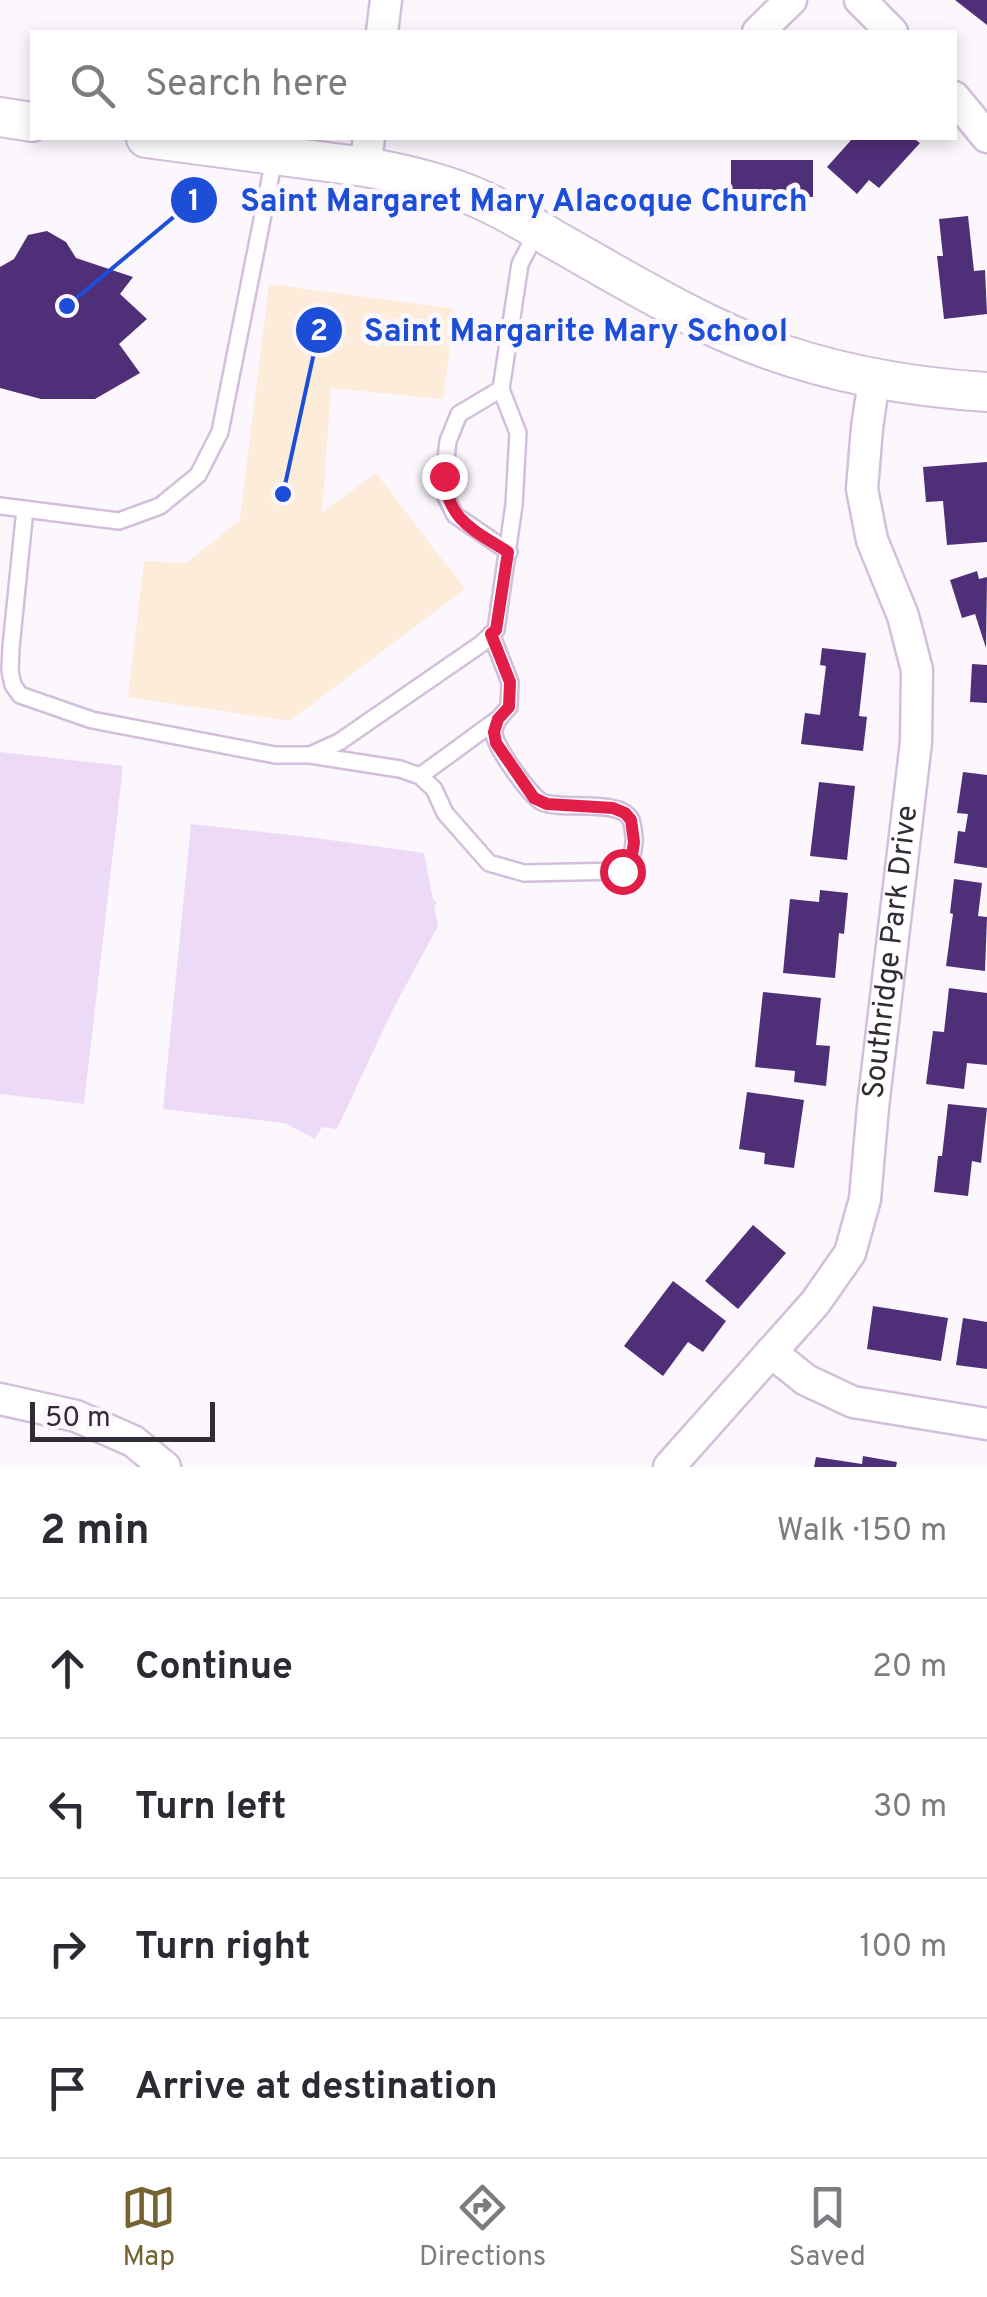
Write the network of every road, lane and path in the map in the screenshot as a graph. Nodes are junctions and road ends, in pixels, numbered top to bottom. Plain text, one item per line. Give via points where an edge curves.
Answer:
1 (386, 0) edge
2 (791, 0) edge
3 (382, 30) edge
4 (760, 30) edge
5 (957, 101) edge
6 (0, 117) edge
7 (30, 122) edge
8 (987, 137) edge
9 (162, 140) edge
10 (367, 152) edge
11 (275, 154) junction
12 (538, 230) junction
13 (874, 380) junction
14 (501, 389) junction
15 (987, 392) edge
16 (0, 506) edge
17 (25, 509) junction
18 (508, 552) junction
19 (491, 634) junction
20 (0, 688) edge
21 (17, 691) junction
22 (498, 719) junction
23 (310, 755) junction
24 (420, 776) junction
25 (771, 1352) junction
26 (0, 1399) edge
27 (987, 1424) edge
28 (165, 1467) edge
29 (669, 1467) edge

1 - 3 street
2 - 4 street
5 - 8 street
6 - 7 street
9 - 11 street
10 - 11 street
10 - 12 street via 398,172 466,194
11 - 17 lane via 220,432 198,475 160,506 119,521
12 - 13 street via 710,326
12 - 14 lane via 520,264
13 - 15 street
13 - 25 street, Southridge Park Drive via 862,489 916,670 916,742 865,1199 850,1253
14 - 18 lane via 518,433
14 - 18 lane via 459,414 444,476 455,514
16 - 17 lane
17 - 21 lane via 10,659
18 - 19 lane
19 - 22 lane via 510,682 509,707
19 - 23 lane via 339,742
20 - 21 lane
21 - 23 lane via 92,720 275,755
22 - 24 lane
22 - 24 lane via 496,743 534,798 613,808 631,820 631,862 622,871 524,873 489,862
23 - 24 lane
25 - 27 street via 806,1380 853,1402
25 - 29 street, Southridge Park Drive
26 - 28 street via 76,1416 133,1441

